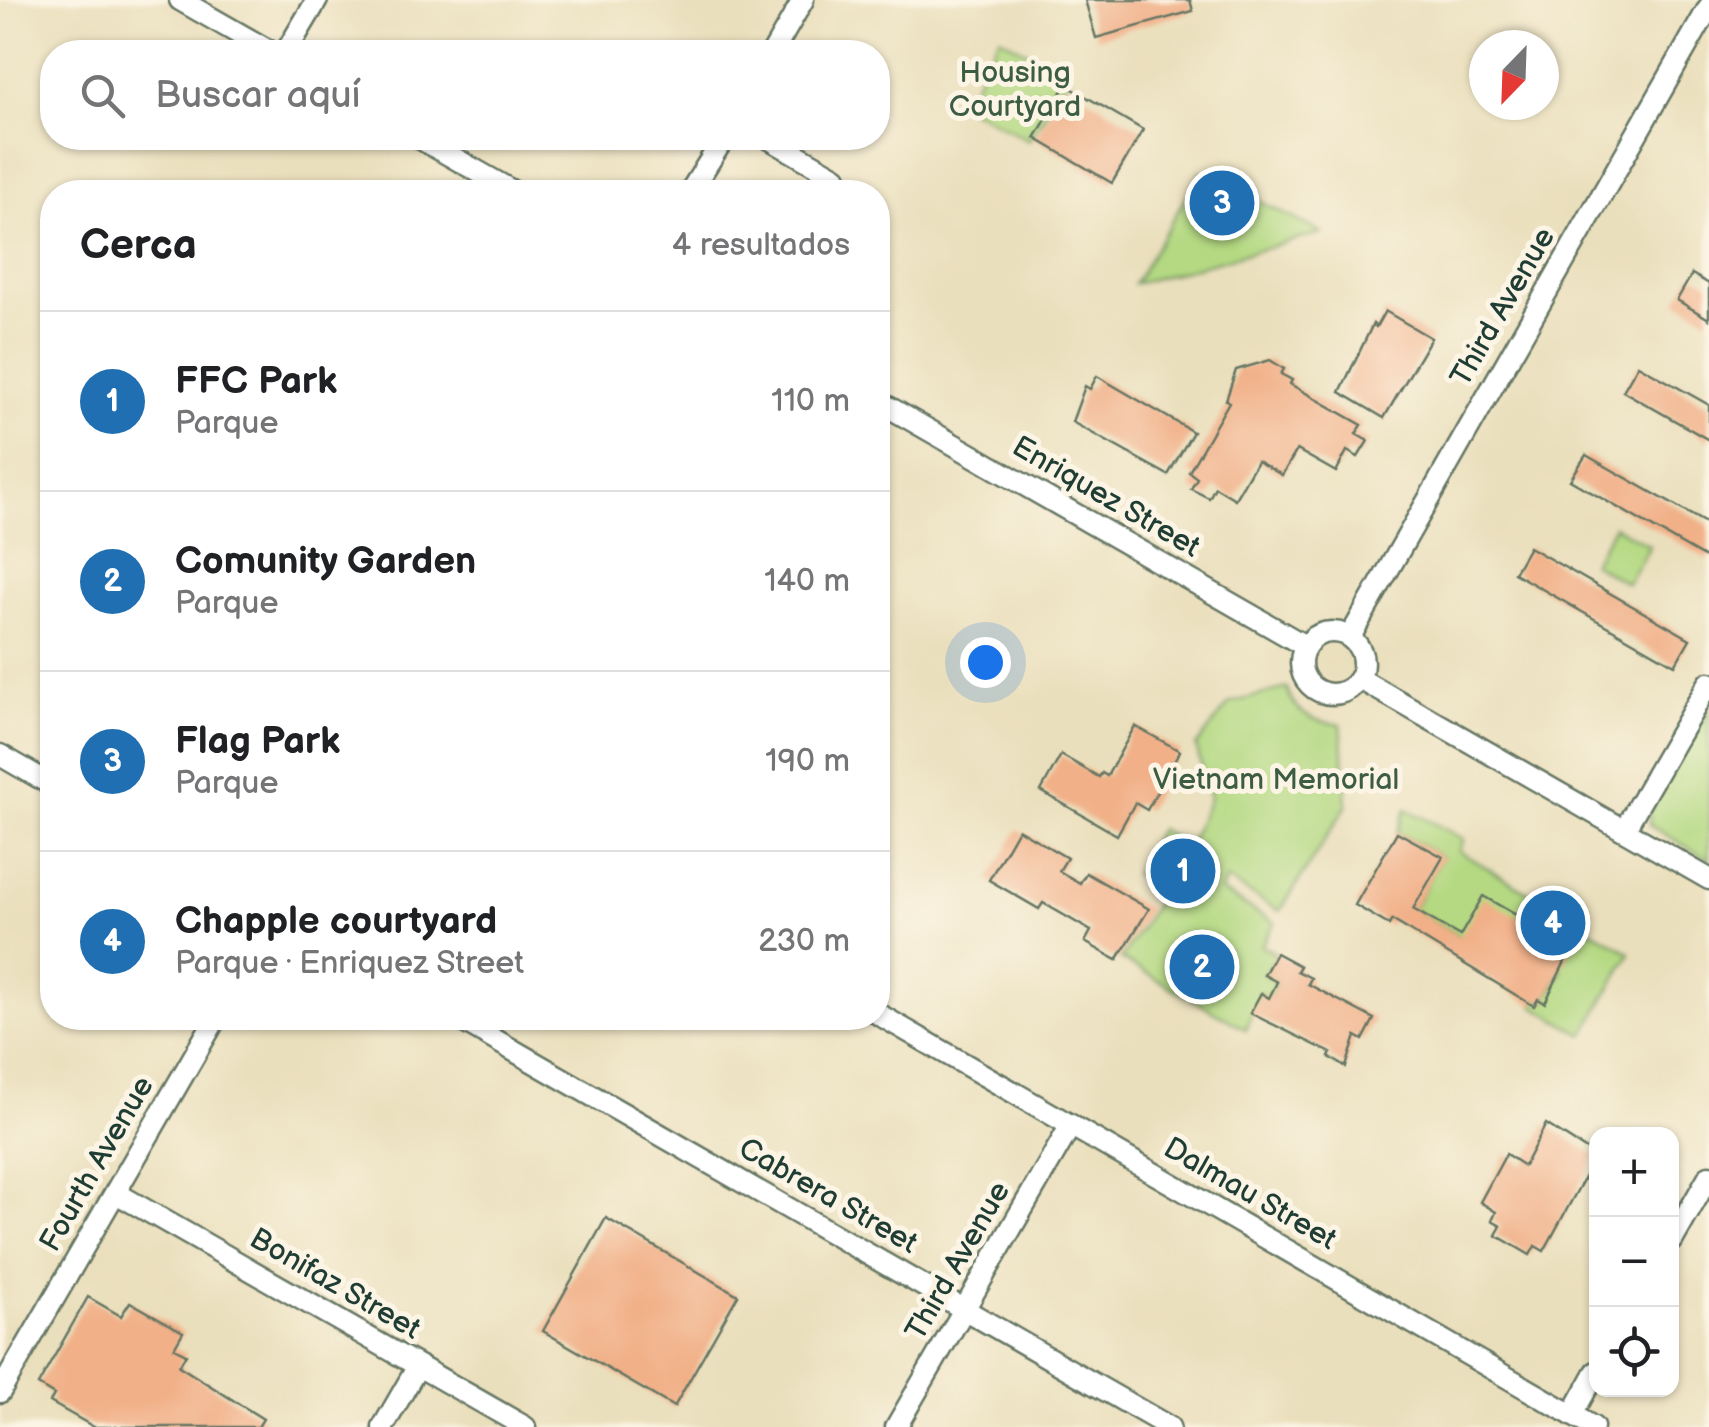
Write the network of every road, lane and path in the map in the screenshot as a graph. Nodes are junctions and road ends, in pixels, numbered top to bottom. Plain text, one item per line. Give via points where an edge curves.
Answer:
1 (180, 0) edge
2 (318, 0) edge
3 (803, 0) edge
4 (1709, 7) edge
5 (250, 40) edge
6 (293, 40) edge
7 (780, 40) edge
8 (440, 150) edge
9 (716, 150) edge
10 (789, 150) edge
11 (836, 176) dead end
12 (493, 180) edge
13 (698, 180) edge
14 (890, 408) edge
15 (1350, 637) junction
16 (1306, 646) junction
17 (1360, 678) junction
18 (1709, 683) edge
19 (0, 754) edge
20 (40, 778) edge
21 (1624, 830) junction
22 (1709, 879) edge
23 (890, 1021) edge
24 (209, 1030) edge
25 (479, 1030) edge
26 (1071, 1125) junction
27 (1709, 1176) edge
28 (116, 1193) junction
29 (1679, 1229) edge
30 (965, 1309) junction
31 (418, 1366) junction
32 (1589, 1385) edge
33 (0, 1392) edge
34 (1572, 1415) junction
35 (382, 1427) edge
36 (525, 1427) edge
37 (896, 1427) edge
38 (1170, 1427) edge
39 (1593, 1427) edge

1 - 5 street
2 - 6 street
3 - 7 street
4 - 15 street, Third Avenue
8 - 12 street
9 - 13 street
10 - 11 street
14 - 16 street, Enriquez Street
15 - 16 street via 1321,634
15 - 17 street via 1362,652
16 - 17 street via 1303,675 1316,690 1335,694
17 - 21 street
18 - 21 street
19 - 20 street
21 - 22 street
23 - 26 street, Dalmau Street
24 - 28 street, Fourth Avenue
25 - 30 street, Cabrera Street
26 - 30 street, Third Avenue
26 - 34 street, Dalmau Street
27 - 29 street
28 - 31 street, Bonifaz Street
28 - 33 street, Fourth Avenue
30 - 37 street, Third Avenue
30 - 38 street, Cabrera Street
31 - 35 street
31 - 36 street, Bonifaz Street
32 - 34 street
34 - 39 street, Dalmau Street

